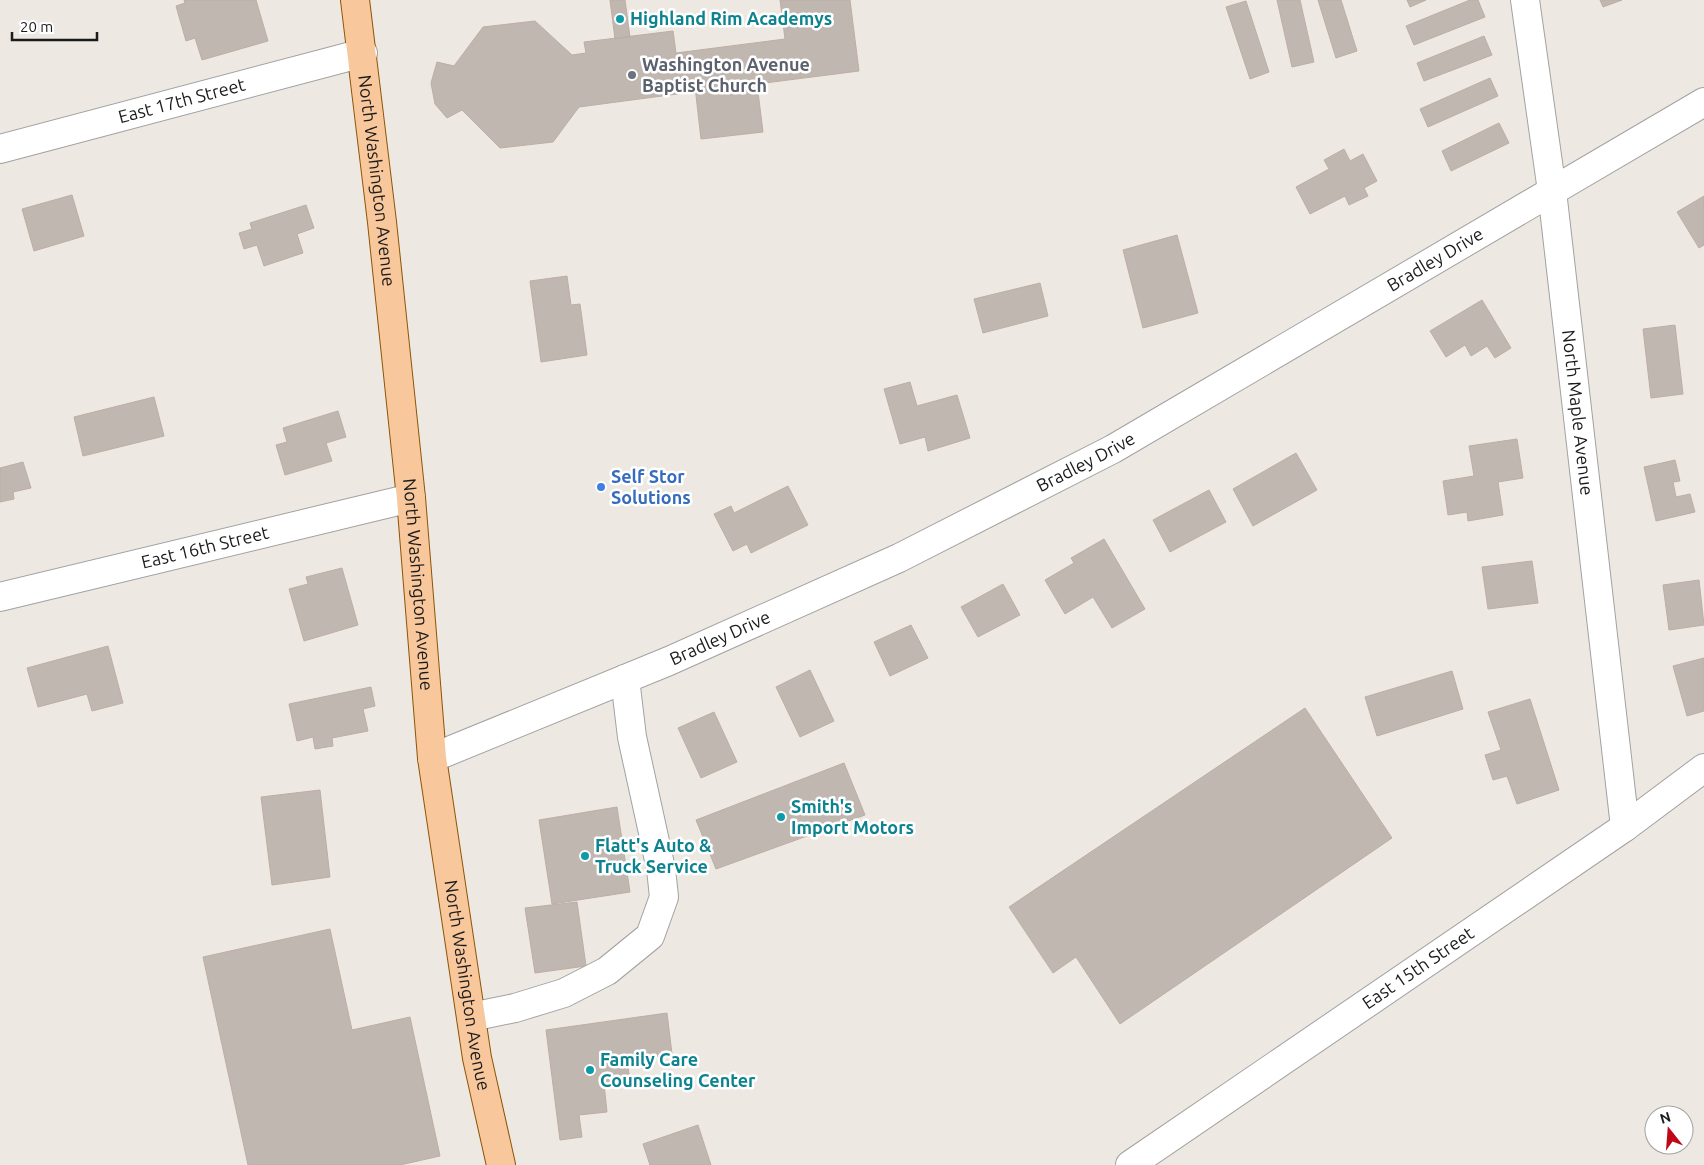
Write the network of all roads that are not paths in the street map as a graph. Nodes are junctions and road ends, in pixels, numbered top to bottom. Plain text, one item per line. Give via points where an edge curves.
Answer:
1 (355, 0) edge
2 (1526, 0) edge
3 (363, 53) junction
4 (1704, 102) edge
5 (0, 150) edge
6 (1552, 191) junction
7 (411, 498) junction
8 (0, 597) edge
9 (625, 679) junction
10 (432, 758) junction
11 (1704, 768) edge
12 (1625, 827) junction
13 (471, 1017) junction
14 (502, 1165) edge
15 (1130, 1165) edge

1 - 3 main road, North Washington Avenue
2 - 6 street, North Maple Avenue
3 - 5 street, East 17th Street
3 - 7 main road, North Washington Avenue
4 - 6 street, Bradley Drive
6 - 9 street, Bradley Drive via 1104,453 899,558
6 - 12 street, North Maple Avenue
7 - 8 street, East 16th Street
7 - 10 main road, North Washington Avenue
9 - 10 street, Bradley Drive
9 - 13 street via 632,737 661,869 664,897 650,936 607,971 564,993
10 - 13 main road, North Washington Avenue
11 - 12 street, East 15th Street
12 - 15 street, East 15th Street
13 - 14 main road, North Washington Avenue via 477,1058

